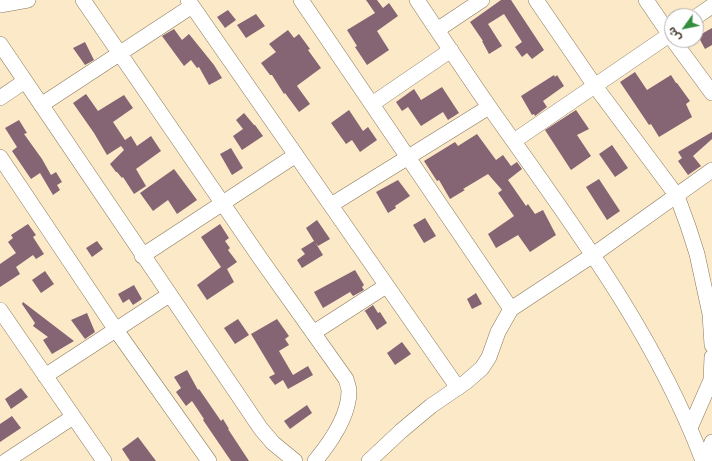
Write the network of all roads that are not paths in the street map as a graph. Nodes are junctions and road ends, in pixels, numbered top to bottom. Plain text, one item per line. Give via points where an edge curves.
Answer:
1 (28, 0) edge
2 (83, 0) edge
3 (301, 0) edge
4 (417, 0) edge
5 (482, 0) edge
6 (536, 0) edge
7 (646, 0) edge
8 (190, 3) edge
9 (0, 5) edge
10 (664, 26) edge
11 (437, 30) junction
12 (664, 42) edge
13 (0, 44) edge
14 (680, 48) edge
15 (450, 50) junction
16 (120, 53) junction
17 (24, 80) junction
18 (595, 86) junction
19 (712, 93) edge
20 (0, 98) edge
21 (372, 104) junction
22 (41, 105) junction
23 (489, 107) junction
24 (514, 141) junction
25 (296, 155) junction
26 (0, 157) edge
27 (408, 157) junction
28 (712, 170) edge
29 (677, 196) junction
30 (222, 203) junction
31 (331, 206) junction
32 (594, 255) junction
33 (142, 256) junction
34 (386, 286) junction
35 (170, 295) junction
36 (511, 309) junction
37 (0, 310) edge
38 (116, 330) junction
39 (313, 333) junction
40 (712, 345) edge
41 (712, 357) edge
42 (45, 376) junction
43 (458, 388) junction
44 (72, 417) junction
45 (690, 428) junction
46 (712, 442) edge
47 (6, 461) edge
48 (104, 461) edge
49 (209, 461) edge
50 (295, 461) edge
51 (316, 461) edge
52 (369, 461) edge
53 (704, 461) edge

1 - 9 street
2 - 16 street
3 - 21 street
4 - 11 street
5 - 11 street
6 - 18 street
7 - 10 street
8 - 16 street
8 - 25 street
11 - 15 street
12 - 18 street
13 - 17 street
14 - 19 street
15 - 21 street
15 - 23 street
16 - 22 street
16 - 30 street
17 - 20 street
17 - 22 street
18 - 24 street
18 - 29 street
21 - 27 street
22 - 33 street
23 - 24 street
23 - 27 street
24 - 32 street
25 - 30 street
25 - 31 street
26 - 38 street
27 - 31 street
27 - 36 street
28 - 29 street
29 - 32 street
29 - 40 street via 696,254 710,314
30 - 33 street
30 - 39 street
31 - 34 street
32 - 36 street
32 - 45 street via 651,348
33 - 35 street
34 - 39 street
34 - 43 street
35 - 38 street
35 - 50 street via 261,429
36 - 43 street via 482,368
37 - 42 street
38 - 42 street
38 - 49 street
39 - 51 street via 346,379 349,391 347,405 338,426
41 - 45 street via 711,380
42 - 44 street
43 - 52 street via 411,423
44 - 47 street
44 - 48 street
45 - 53 street
46 - 53 street

